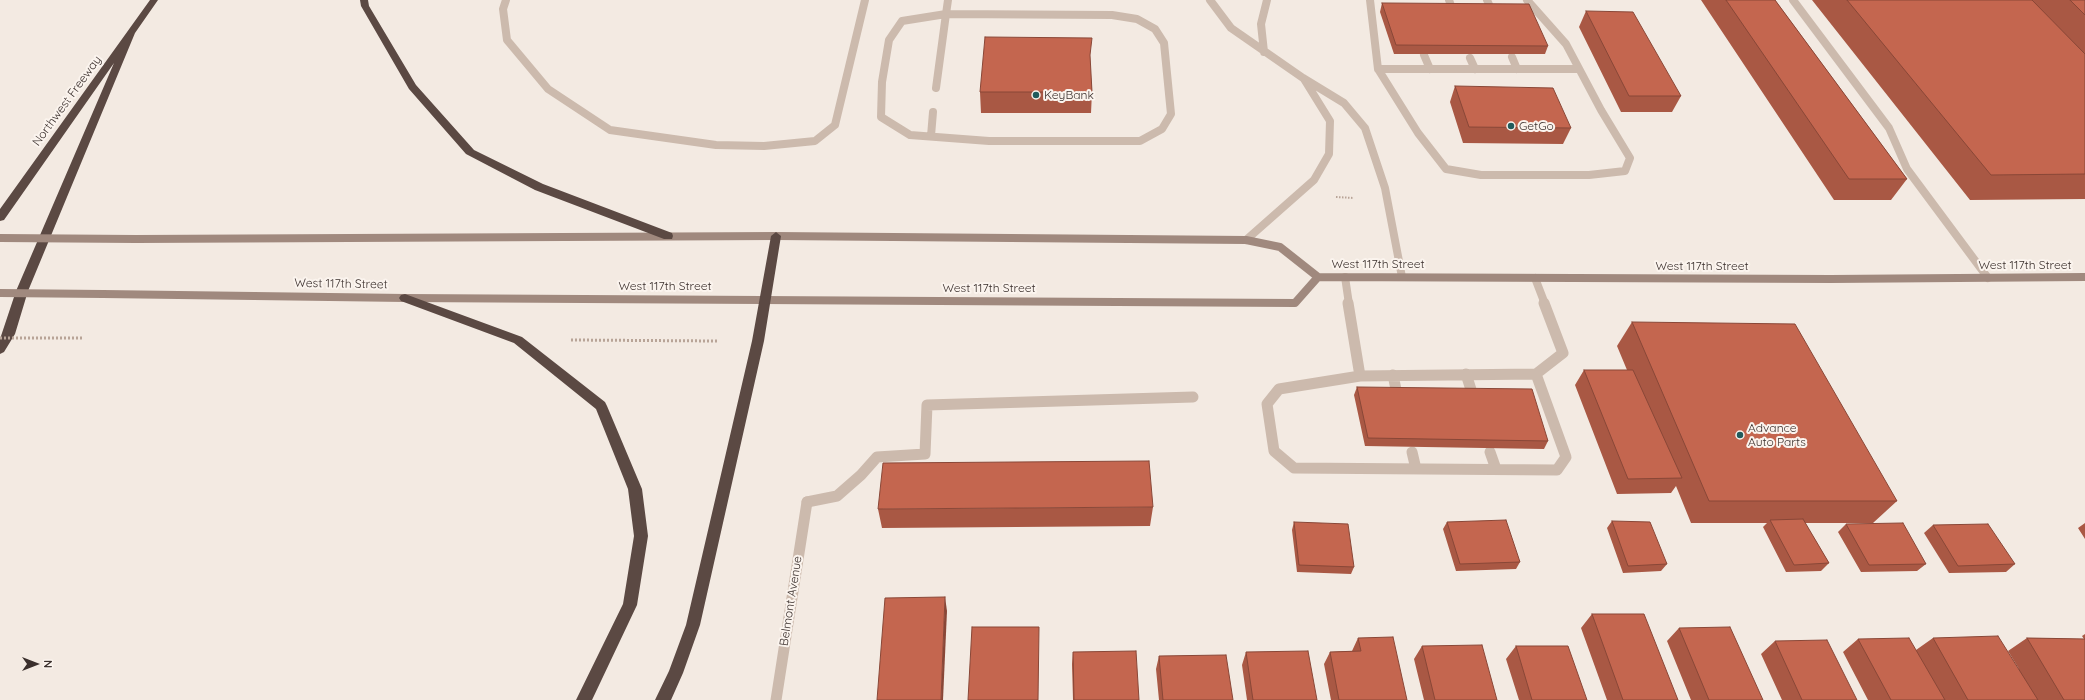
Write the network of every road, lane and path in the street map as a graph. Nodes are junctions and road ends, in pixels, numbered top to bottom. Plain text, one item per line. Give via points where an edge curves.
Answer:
1 (154, 0) edge
2 (364, 0) edge
3 (506, 0) edge
4 (865, 0) edge
5 (948, 0) edge
6 (1210, 0) edge
7 (1267, 0) edge
8 (1370, 0) edge
9 (1449, 0) edge
10 (1487, 0) edge
11 (1527, 0) edge
12 (1793, 0) edge
13 (946, 14) junction
14 (1455, 17) edge
15 (1494, 17) edge
16 (131, 34) junction
17 (1264, 52) junction
18 (1424, 55) edge
19 (1512, 57) edge
20 (1470, 58) dead end
21 (1378, 69) junction
22 (1430, 69) junction
23 (1475, 69) junction
24 (1517, 69) junction
25 (1579, 69) junction
26 (1303, 78) junction
27 (936, 88) dead end
28 (933, 112) dead end
29 (931, 136) junction
30 (1332, 197) dead end
31 (1354, 198) dead end
32 (0, 217) edge
33 (668, 236) junction
34 (776, 236) junction
35 (0, 238) edge
36 (1246, 240) junction
37 (1318, 277) junction
38 (1345, 277) junction
39 (1402, 277) junction
40 (2085, 277) edge
41 (1535, 278) junction
42 (1988, 278) junction
43 (0, 293) edge
44 (405, 298) junction
45 (764, 300) junction
46 (0, 338) edge
47 (83, 338) dead end
48 (571, 340) dead end
49 (717, 341) dead end
50 (0, 349) edge
51 (1393, 374) junction
52 (1466, 374) junction
53 (1536, 374) junction
54 (1360, 376) junction
55 (1193, 397) dead end
56 (1398, 399) edge
57 (1474, 399) edge
58 (1412, 452) dead end
59 (1490, 452) edge
60 (1416, 468) junction
61 (1496, 469) junction
62 (584, 700) edge
63 (663, 700) edge
64 (776, 700) edge

1 - 16 highway, Northwest Freeway
2 - 33 highway via 365,6 412,87 470,152 539,188
3 - 4 street via 503,9 507,40 548,89 610,130 716,145 764,146 815,141 835,125
5 - 13 street
6 - 17 street via 1231,28
7 - 17 street via 1261,24
8 - 21 street
9 - 14 street
10 - 15 street
11 - 25 street via 1566,44
12 - 42 street via 1889,128 1907,169
13 - 27 street
13 - 29 street via 902,21 888,40 882,82 881,117 910,135
13 - 29 street via 1112,16 1136,19 1155,29 1164,43 1170,114 1162,129 1140,141 989,141
16 - 32 highway, Northwest Freeway
16 - 50 highway via 22,291 9,334
17 - 26 street
18 - 22 street
19 - 24 street
20 - 23 street
21 - 22 street
21 - 25 street via 1418,133 1446,169 1481,175 1589,175 1625,171 1630,158
22 - 23 street
23 - 24 street
24 - 25 street
26 - 36 street via 1330,121 1329,154 1314,180
26 - 39 street via 1344,103 1365,128 1385,188
28 - 29 street
30 - 31 path
33 - 34 main road, West 117th Street
33 - 35 main road, West 117th Street, bridge
34 - 36 main road, West 117th Street
34 - 45 highway
36 - 37 main road, West 117th Street via 1280,247
37 - 38 main road, West 117th Street
37 - 45 main road, West 117th Street via 1295,303
38 - 39 main road, West 117th Street
38 - 54 street
39 - 41 main road, West 117th Street
40 - 42 main road, West 117th Street
41 - 42 main road, West 117th Street
41 - 53 street via 1563,353
43 - 44 main road, West 117th Street, bridge
44 - 45 main road, West 117th Street
44 - 62 highway via 518,340 602,406 635,489 640,536 630,605
45 - 63 highway via 758,341 693,625 676,673
46 - 47 path, bridge
48 - 49 path
51 - 52 street
51 - 54 street
51 - 56 street
52 - 53 street
52 - 57 street
53 - 61 street via 1566,457 1557,470
54 - 60 street via 1279,389 1267,404 1274,451 1294,468
55 - 64 street, Belmont Avenue via 927,405 925,454 877,457 837,496 807,502
58 - 60 street
59 - 61 street
60 - 61 street

